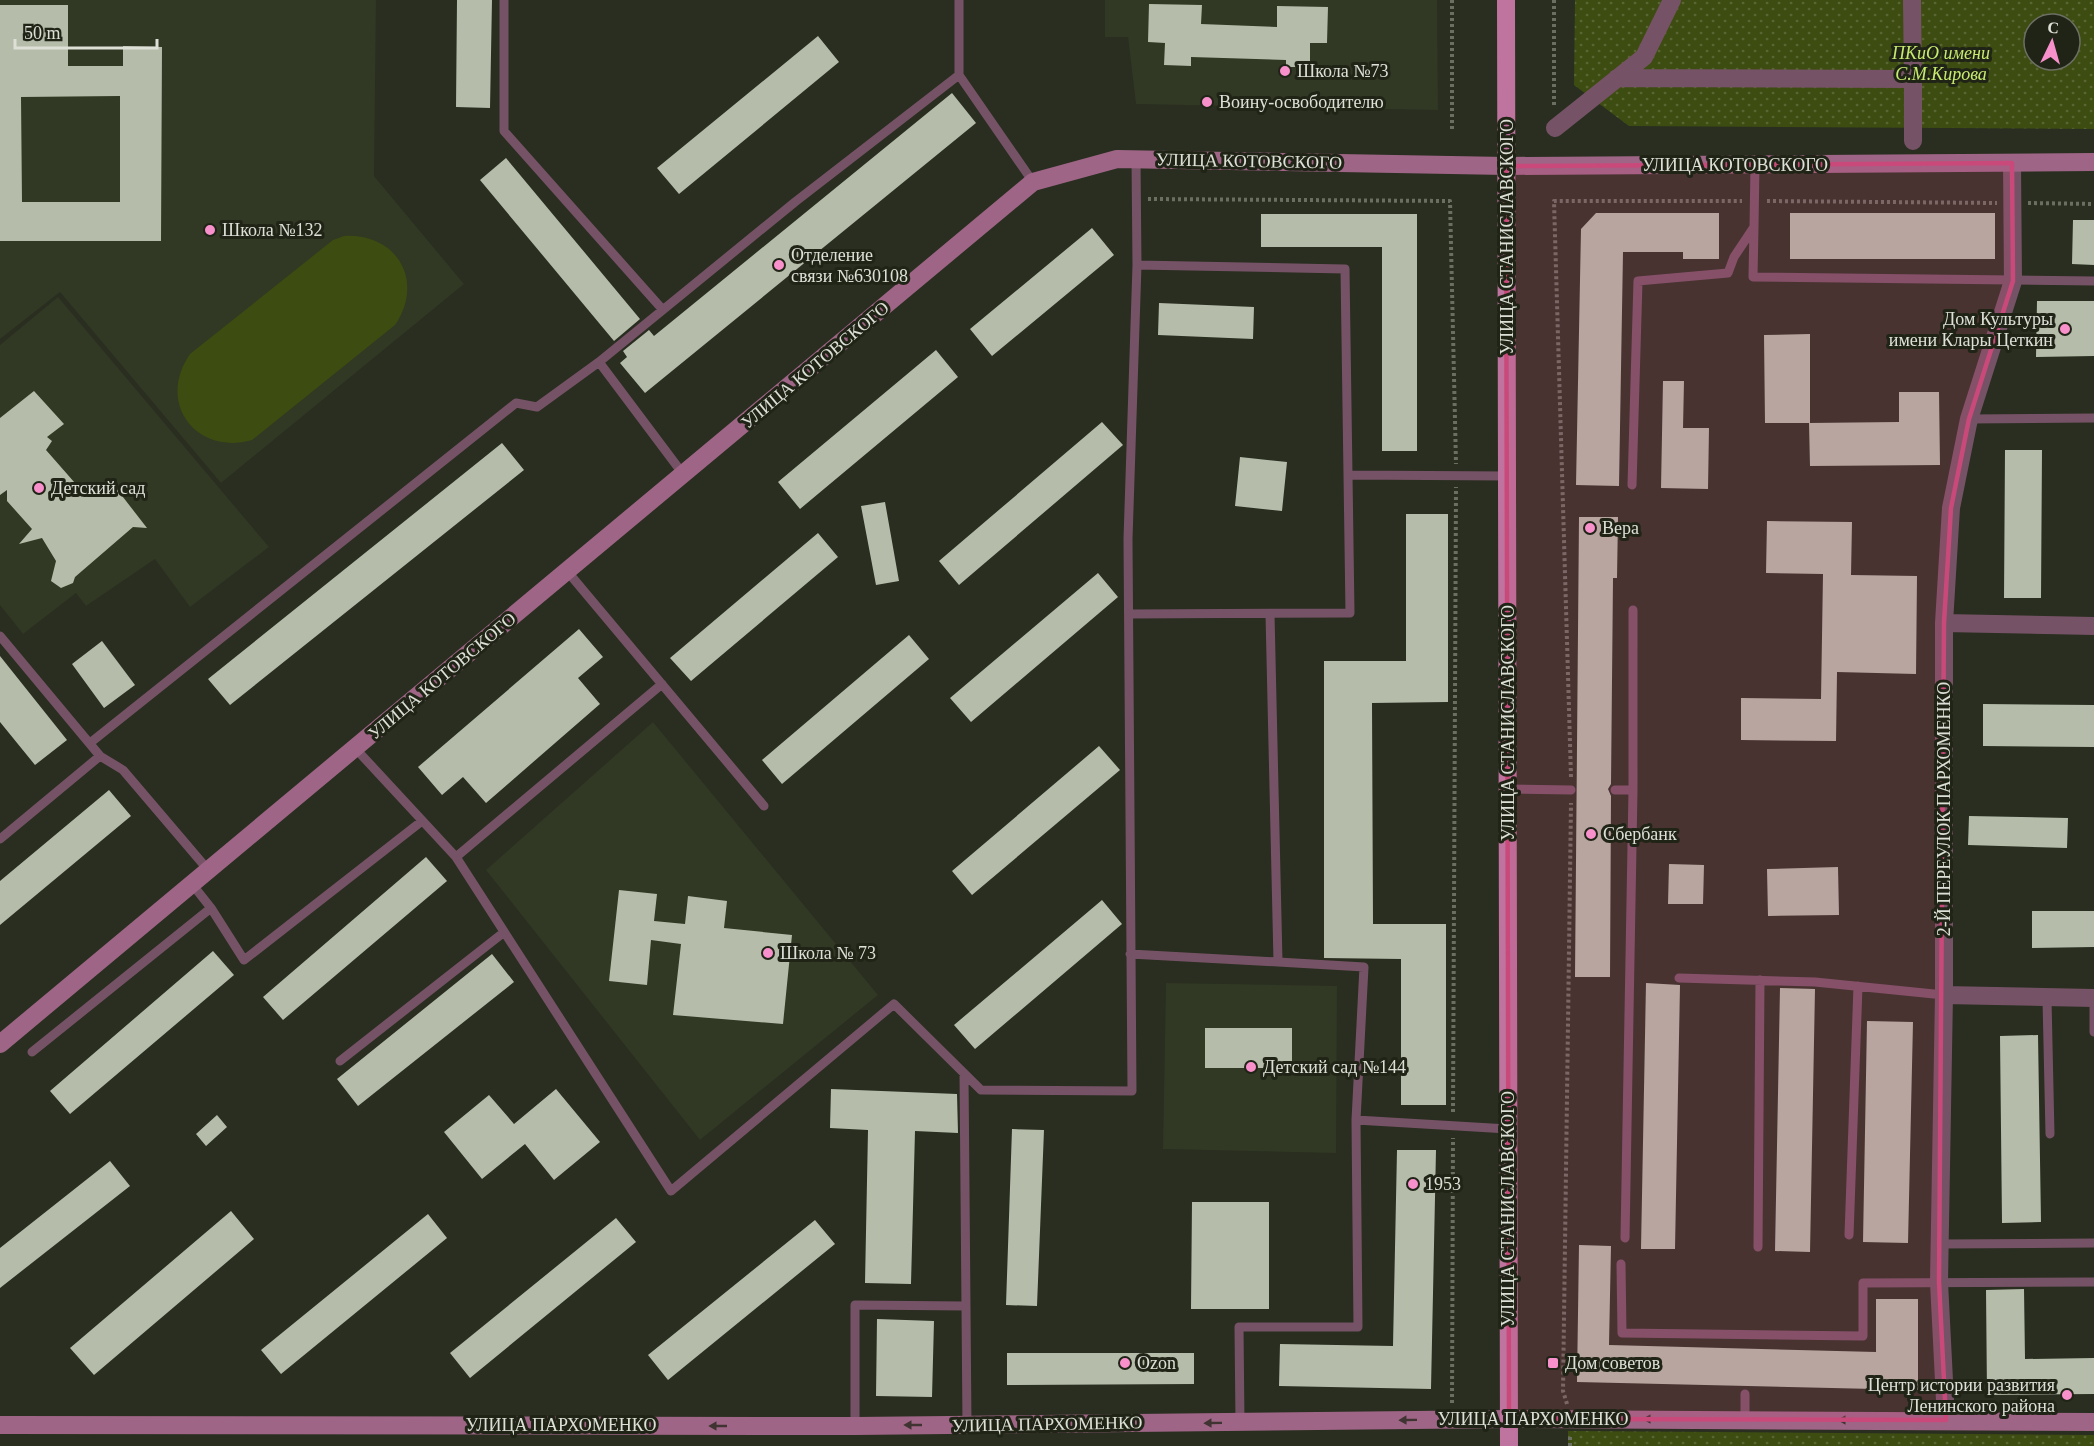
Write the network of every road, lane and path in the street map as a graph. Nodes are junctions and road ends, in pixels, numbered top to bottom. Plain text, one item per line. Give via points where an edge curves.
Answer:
1 (504, 0) edge
2 (959, 0) edge
3 (1452, 0) edge
4 (1506, 0) edge
5 (1554, 0) edge
6 (1672, 0) edge
7 (1912, 0) edge
8 (959, 75) junction
9 (1617, 78) junction
10 (1913, 79) junction
11 (1555, 128) joint
12 (1452, 129) dead end
13 (1913, 141) dead end
14 (1136, 159) junction
15 (2094, 162) edge
16 (2012, 163) junction
17 (1755, 165) junction
18 (1506, 166) junction
19 (1034, 182) junction
20 (1136, 199) junction
21 (1754, 227) junction
22 (1137, 265) junction
23 (2013, 280) junction
24 (2094, 281) edge
25 (663, 310) junction
26 (599, 362) junction
27 (2094, 418) edge
28 (1969, 419) junction
29 (683, 474) junction
30 (1348, 475) junction
31 (1456, 476) junction
32 (1508, 476) junction
33 (1632, 485) dead end
34 (567, 571) junction
35 (1633, 610) dead end
36 (1129, 614) junction
37 (1270, 614) junction
38 (1944, 623) junction
39 (2094, 626) edge
40 (0, 636) edge
41 (662, 684) junction
42 (90, 742) junction
43 (355, 748) junction
44 (100, 756) junction
45 (1508, 789) junction
46 (1571, 790) dead end
47 (1615, 790) dead end
48 (1633, 790) junction
49 (764, 806) dead end
50 (422, 821) junction
51 (0, 839) edge
52 (456, 857) junction
53 (209, 871) junction
54 (192, 884) junction
55 (211, 908) junction
56 (503, 933) junction
57 (1130, 954) junction
58 (1278, 962) junction
59 (1679, 978) dead end
60 (1760, 980) junction
61 (1858, 986) junction
62 (1944, 995) junction
63 (2094, 998) edge
64 (2047, 999) junction
65 (2094, 1032) edge
66 (0, 1044) edge
67 (32, 1052) dead end
68 (340, 1061) dead end
69 (964, 1073) junction
70 (1356, 1120) junction
71 (1453, 1125) junction
72 (1508, 1129) junction
73 (2050, 1134) dead end
74 (1849, 1235) dead end
75 (1626, 1238) dead end
76 (2094, 1243) edge
77 (1940, 1244) junction
78 (1758, 1247) dead end
79 (1621, 1264) dead end
80 (1940, 1282) junction
81 (2094, 1282) edge
82 (966, 1306) junction
83 (1745, 1394) dead end
84 (1452, 1419) junction
85 (1509, 1419) junction
86 (1745, 1420) junction
87 (1946, 1420) junction
88 (2094, 1422) edge
89 (1240, 1423) junction
90 (0, 1425) edge
91 (966, 1425) junction
92 (855, 1426) junction
93 (1509, 1446) edge

1 - 25 lane via 504,131
2 - 8 lane
3 - 12 path
4 - 18 main road, УЛИЦА СТАНИСЛАВСКОГО
5 - 11 path
6 - 9 street via 1644,57
7 - 10 street
8 - 19 lane
8 - 25 lane
9 - 10 street
9 - 11 street
10 - 13 street
14 - 18 street, УЛИЦА КОТОВСКОГО
14 - 19 street, УЛИЦА КОТОВСКОГО via 1117,159
14 - 20 lane
15 - 16 street, УЛИЦА КОТОВСКОГО
16 - 17 street, УЛИЦА КОТОВСКОГО
16 - 23 street, 2-Й ПЕРЕУЛОК ПАРХОМЕНКО
17 - 18 street, УЛИЦА КОТОВСКОГО
17 - 21 lane
18 - 32 main road, УЛИЦА СТАНИСЛАВСКОГО
19 - 29 street, УЛИЦА КОТОВСКОГО
20 - 22 lane
20 - 31 path via 1450,201
21 - 23 lane via 1753,277
21 - 33 lane via 1728,273 1638,281
22 - 30 lane via 1345,269
22 - 36 lane
23 - 24 lane
23 - 28 street, 2-Й ПЕРЕУЛОК ПАРХОМЕНКО
25 - 26 lane
26 - 29 lane
26 - 42 lane via 537,408 516,403
27 - 28 lane
28 - 38 street, 2-Й ПЕРЕУЛОК ПАРХОМЕНКО via 1951,508
29 - 34 street, УЛИЦА КОТОВСКОГО
30 - 31 lane
30 - 37 lane via 1350,613
31 - 32 lane
31 - 71 path
32 - 45 main road, УЛИЦА СТАНИСЛАВСКОГО
34 - 41 lane
34 - 43 street, УЛИЦА КОТОВСКОГО
35 - 48 lane
36 - 37 lane
36 - 57 lane
37 - 58 lane
38 - 39 street
38 - 62 street, 2-Й ПЕРЕУЛОК ПАРХОМЕНКО
40 - 42 lane
41 - 49 lane
41 - 52 lane
42 - 44 lane
43 - 50 lane
43 - 53 street, УЛИЦА КОТОВСКОГО
44 - 51 lane
44 - 53 lane via 123,770
45 - 46 lane
45 - 72 main road, УЛИЦА СТАНИСЛАВСКОГО
47 - 48 lane
48 - 75 lane
50 - 52 lane
50 - 55 lane via 244,960
52 - 56 lane
53 - 54 street, УЛИЦА КОТОВСКОГО
54 - 55 lane
54 - 66 street, УЛИЦА КОТОВСКОГО
55 - 67 lane
56 - 68 lane
56 - 69 lane via 671,1191 894,1004
57 - 58 lane
57 - 69 lane via 1132,1091 981,1090
58 - 70 lane via 1364,967
59 - 60 lane
60 - 61 lane
60 - 78 lane
61 - 62 lane
61 - 74 lane
62 - 64 street
62 - 77 street, 2-Й ПЕРЕУЛОК ПАРХОМЕНКО
63 - 64 street
63 - 65 lane
64 - 73 lane
69 - 82 lane
70 - 71 lane
70 - 89 lane via 1358,1327 1239,1327
71 - 72 lane
71 - 84 path
72 - 85 main road, УЛИЦА СТАНИСЛАВСКОГО
76 - 77 lane
77 - 80 street, 2-Й ПЕРЕУЛОК ПАРХОМЕНКО
79 - 80 lane via 1622,1333 1863,1336 1863,1283
80 - 81 lane
80 - 87 street, 2-Й ПЕРЕУЛОК ПАРХОМЕНКО
82 - 91 lane
82 - 92 lane via 855,1305
83 - 86 lane
84 - 85 street, УЛИЦА ПАРХОМЕНКО
84 -> 89 street, УЛИЦА ПАРХОМЕНКО
86 -> 85 street, УЛИЦА ПАРХОМЕНКО
85 - 93 main road, УЛИЦА СТАНИСЛАВСКОГО
87 -> 86 street, УЛИЦА ПАРХОМЕНКО
87 - 88 street, УЛИЦА ПАРХОМЕНКО
89 -> 91 street, УЛИЦА ПАРХОМЕНКО
92 -> 90 street, УЛИЦА ПАРХОМЕНКО
91 -> 92 street, УЛИЦА ПАРХОМЕНКО

